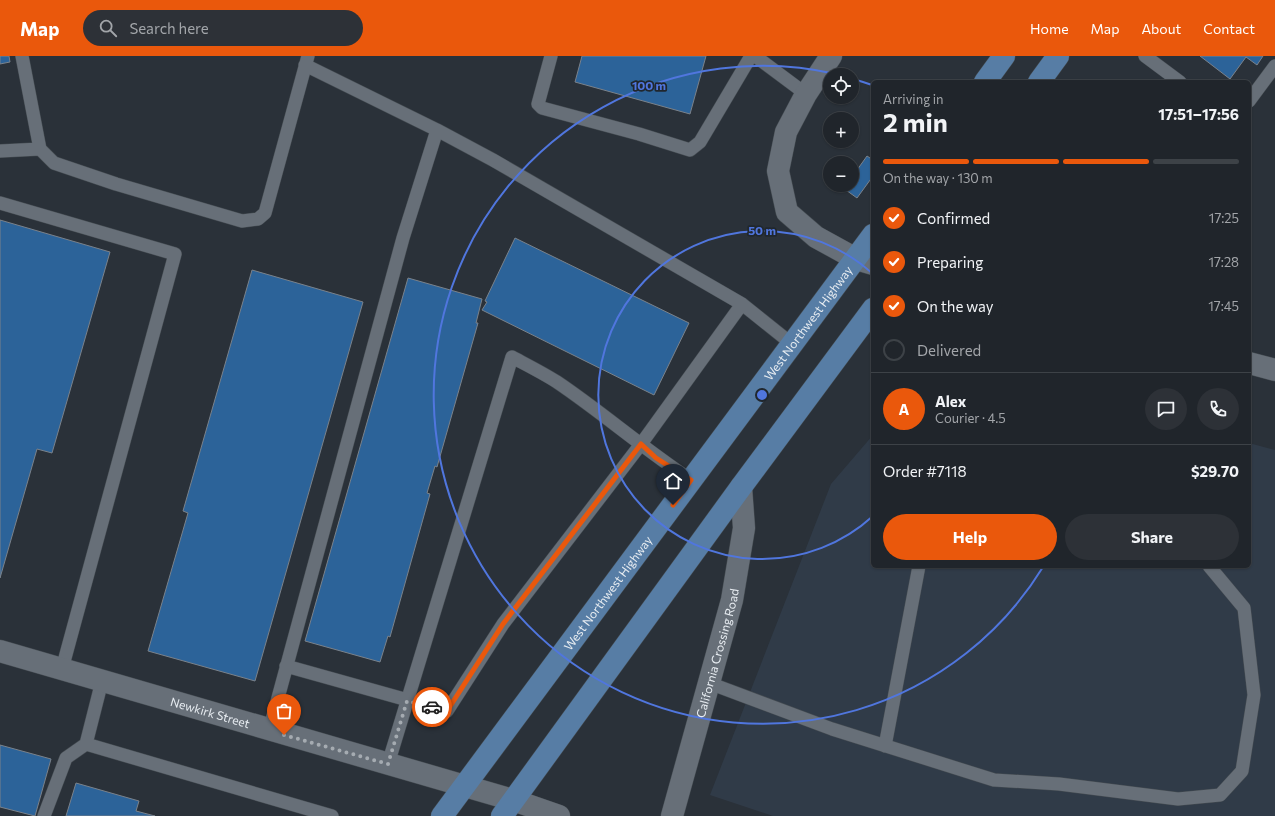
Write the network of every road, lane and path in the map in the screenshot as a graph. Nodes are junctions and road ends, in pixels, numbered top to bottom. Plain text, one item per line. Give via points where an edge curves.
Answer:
1 (22, 56) edge
2 (551, 56) edge
3 (751, 56) edge
4 (755, 56) edge
5 (831, 56) edge
6 (1004, 56) edge
7 (1058, 56) edge
8 (1145, 56) edge
9 (306, 60) edge
10 (1275, 66) edge
11 (986, 80) edge
12 (1040, 80) edge
13 (1177, 80) edge
14 (806, 94) junction
15 (1251, 98) edge
16 (437, 130) junction
17 (40, 150) junction
18 (0, 151) edge
19 (0, 203) edge
20 (871, 241) edge
21 (864, 261) edge
22 (742, 304) junction
23 (871, 312) edge
24 (792, 344) junction
25 (1251, 364) edge
26 (1275, 370) edge
27 (641, 444) junction
28 (691, 480) junction
29 (741, 487) junction
30 (919, 568) edge
31 (1211, 568) edge
32 (0, 651) edge
33 (286, 666) junction
34 (62, 669) junction
35 (102, 681) junction
36 (709, 683) junction
37 (407, 701) junction
38 (269, 731) junction
39 (86, 744) junction
40 (885, 746) junction
41 (388, 764) junction
42 (464, 786) junction
43 (507, 808) edge
44 (44, 816) edge
45 (332, 816) edge
46 (442, 816) edge
47 (558, 816) edge
48 (672, 816) edge

1 - 17 lane
2 - 3 lane via 538,104 542,108 690,150 700,142
4 - 14 lane
5 - 14 street
6 - 11 main road
7 - 12 main road
8 - 13 lane
9 - 16 lane
9 - 17 lane via 265,213 258,219 242,221 116,184 54,163
10 - 15 lane
14 - 21 street via 786,132 778,172 787,212 816,238
16 - 22 lane
16 - 33 lane via 402,238
17 - 18 lane
19 - 34 lane via 175,254
20 - 21 main road, West Northwest Highway
21 - 24 main road, West Northwest Highway
22 - 24 lane
22 - 27 lane
23 - 29 main road
24 - 28 main road, West Northwest Highway
25 - 26 street
27 - 28 lane via 656,458
27 - 37 lane via 503,624 447,711
27 - 37 lane via 556,382 512,356
28 - 42 main road, West Northwest Highway
29 - 36 street, California Crossing Road via 744,528 732,600
29 - 43 main road
30 - 40 lane
31 - 40 lane via 1244,608 1254,695 1242,771 1220,795 1178,799 1059,784 994,780
32 - 34 street, Newkirk Street
33 - 37 lane
33 - 38 lane
34 - 35 street, Newkirk Street
35 - 38 street, Newkirk Street
35 - 39 lane
36 - 40 lane
36 - 48 street, California Crossing Road
37 - 41 lane
38 - 41 street, Newkirk Street
39 - 44 lane via 66,758
39 - 45 lane
41 - 42 street, Newkirk Street
42 - 43 street, Newkirk Street
42 - 46 main road, West Northwest Highway
43 - 47 street, Newkirk Street

